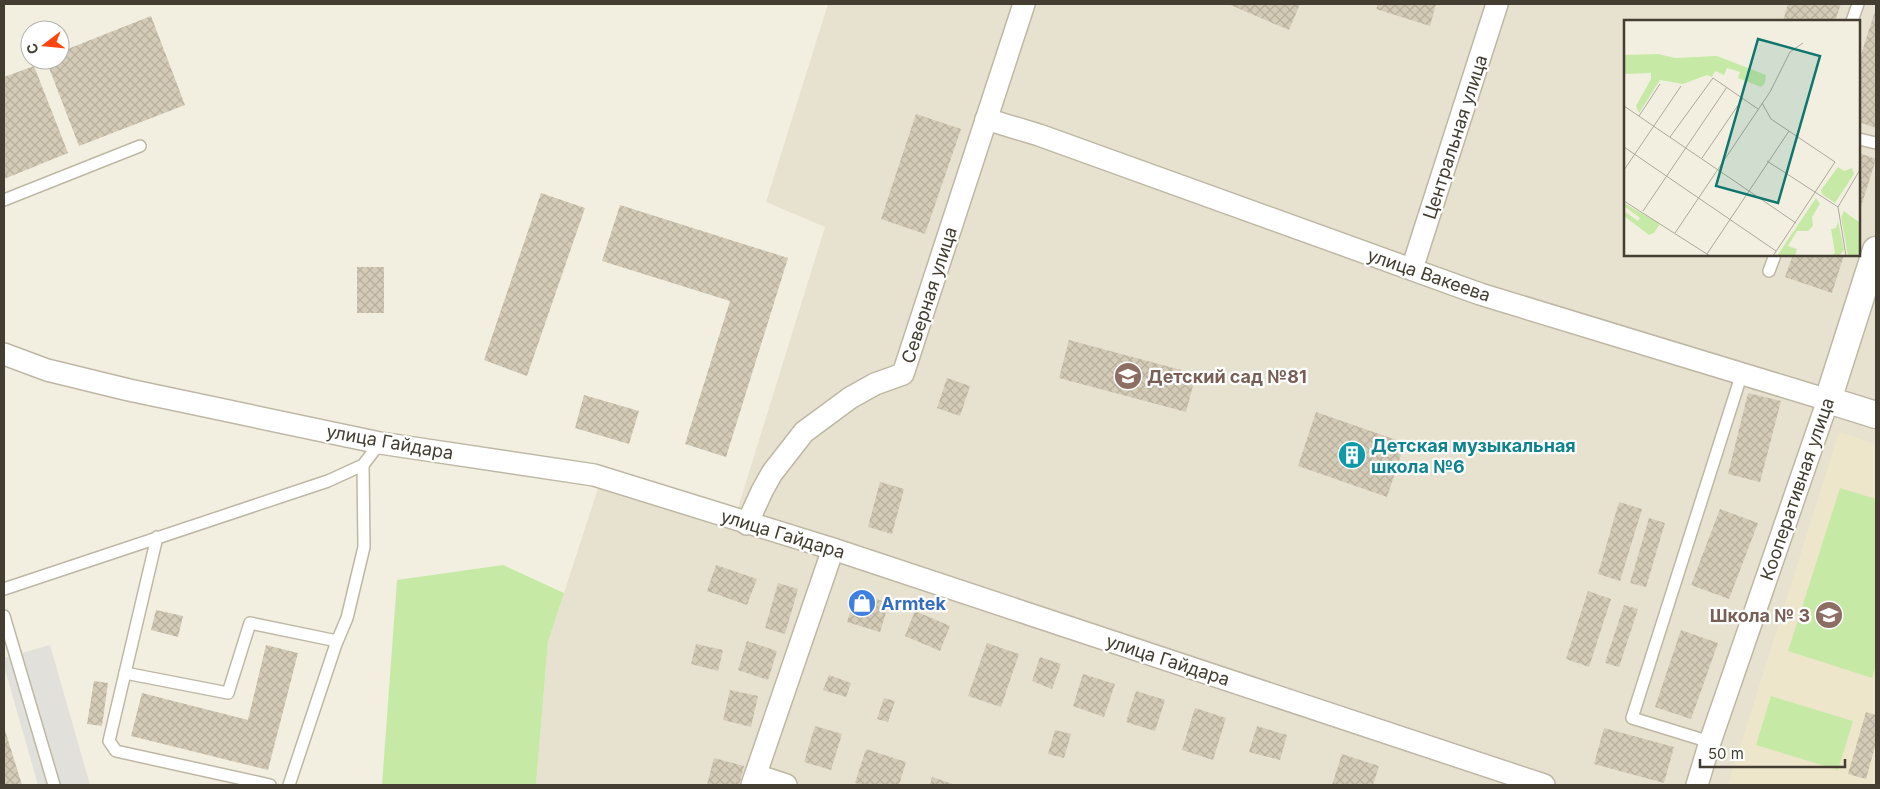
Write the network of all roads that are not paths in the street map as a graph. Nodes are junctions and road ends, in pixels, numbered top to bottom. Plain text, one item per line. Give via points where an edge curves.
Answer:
1 (1024, 4) edge
2 (1497, 4) edge
3 (1858, 4) edge
4 (1852, 20) edge
5 (986, 119) junction
6 (1860, 138) edge
7 (1876, 143) edge
8 (140, 146) dead end
9 (4, 200) edge
10 (1876, 250) edge
11 (1775, 256) edge
12 (1412, 270) junction
13 (1770, 271) dead end
14 (4, 354) edge
15 (1742, 374) junction
16 (1828, 400) junction
17 (1876, 415) edge
18 (380, 443) junction
19 (363, 465) junction
20 (748, 524) junction
21 (157, 537) junction
22 (832, 549) junction
23 (4, 589) edge
24 (4, 616) edge
25 (337, 641) junction
26 (125, 673) junction
27 (1710, 742) junction
28 (754, 780) edge
29 (54, 785) edge
30 (270, 785) edge
31 (289, 785) edge
32 (786, 785) edge
33 (1544, 785) edge
34 (1698, 785) edge

1 - 5 street, Северная улица
2 - 12 street, Центральная улица
3 - 4 lane
5 - 12 street, улица Вакеева via 1039,135
5 - 20 street, Северная улица via 903,374 866,389 804,432 772,473
6 - 7 lane
8 - 9 lane
10 - 16 street, Кооперативная улица
11 - 13 lane
12 - 15 street, улица Вакеева
14 - 18 street, улица Гайдара via 47,370 120,388
15 - 16 street, улица Вакеева
15 - 27 lane via 1632,718
16 - 17 street, улица Вакеева
16 - 27 street, Кооперативная улица
18 - 19 lane
18 - 20 street, улица Гайдара via 594,476
19 - 21 lane via 328,481
19 - 25 lane via 364,547 347,618
20 - 22 street, улица Гайдара
21 - 23 lane
21 - 26 lane
22 - 28 street
22 - 33 street, улица Гайдара
24 - 29 lane
25 - 26 lane via 250,623 228,693
25 - 31 lane
26 - 30 lane via 109,741 116,751
27 - 34 street, Кооперативная улица
28 - 32 street

